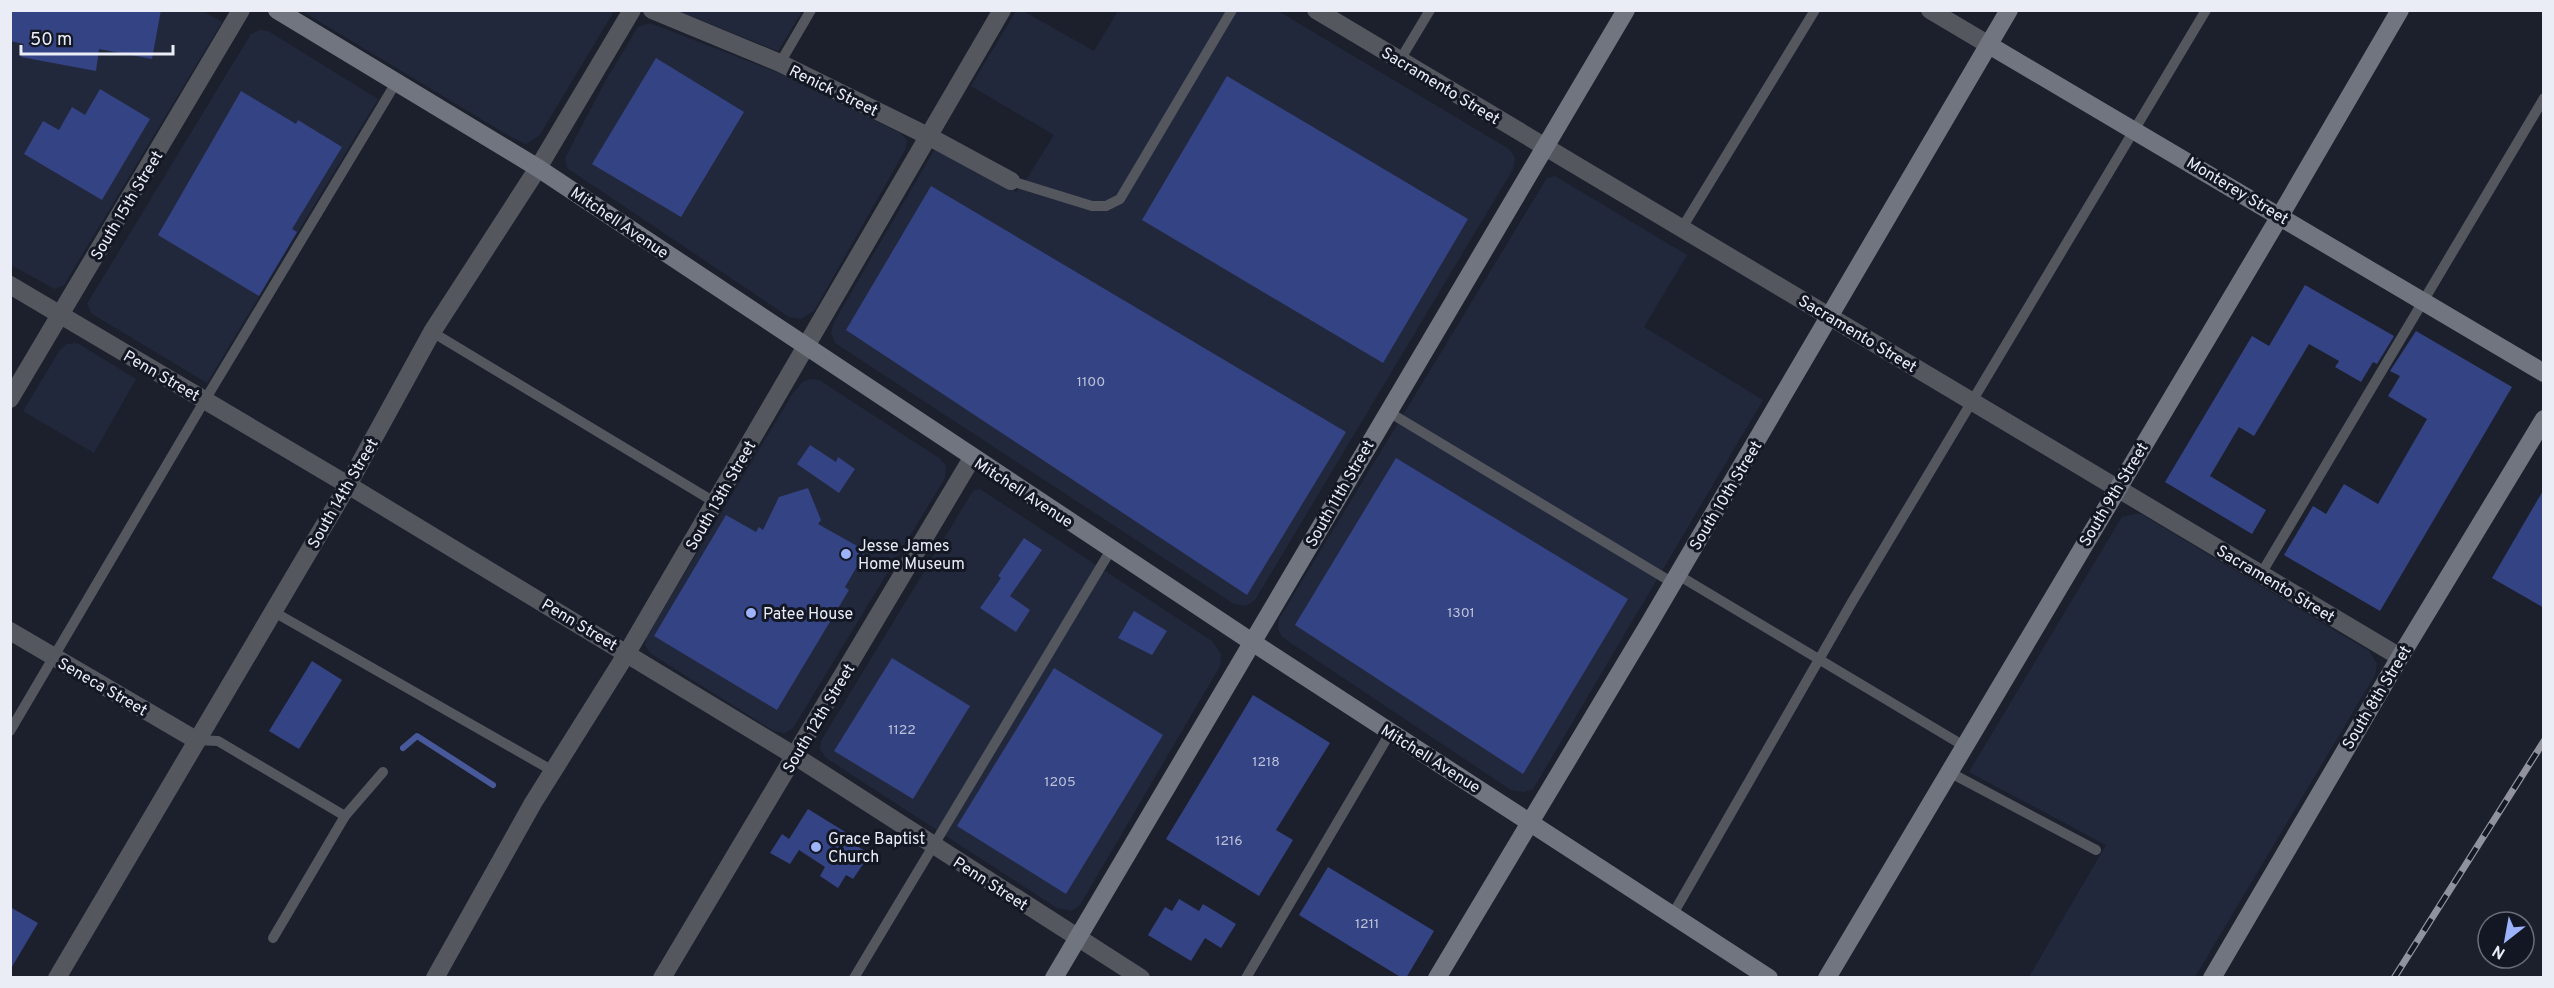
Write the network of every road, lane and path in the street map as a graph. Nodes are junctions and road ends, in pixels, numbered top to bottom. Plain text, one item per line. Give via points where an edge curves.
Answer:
1 (241, 10) edge
2 (277, 10) edge
3 (632, 10) edge
4 (652, 10) edge
5 (811, 10) edge
6 (1002, 10) edge
7 (1232, 10) edge
8 (1316, 10) edge
9 (1430, 10) edge
10 (1626, 10) edge
11 (1815, 10) edge
12 (1930, 10) edge
13 (2009, 10) edge
14 (2206, 10) edge
15 (2400, 10) edge
16 (1989, 45) junction
17 (1400, 60) junction
18 (780, 63) junction
19 (397, 81) junction
20 (2544, 98) edge
21 (2134, 129) junction
22 (928, 136) junction
23 (1545, 147) junction
24 (538, 168) junction
25 (1011, 181) joint
26 (2280, 216) junction
27 (1682, 228) junction
28 (10, 285) edge
29 (2423, 301) junction
30 (61, 315) junction
31 (1830, 316) junction
32 (432, 332) junction
33 (807, 346) junction
34 (2544, 373) edge
35 (10, 399) edge
36 (205, 400) junction
37 (1972, 401) junction
38 (1387, 411) junction
39 (2544, 419) edge
40 (972, 458) junction
41 (348, 485) junction
42 (2117, 488) junction
43 (716, 503) junction
44 (1112, 548) junction
45 (2261, 574) junction
46 (1675, 579) junction
47 (274, 612) junction
48 (10, 631) edge
49 (1252, 642) junction
50 (627, 653) junction
51 (2400, 657) junction
52 (54, 658) junction
53 (1819, 660) junction
54 (10, 731) edge
55 (1390, 733) junction
56 (196, 740) junction
57 (1964, 746) junction
58 (795, 756) junction
59 (553, 771) junction
60 (383, 772) dead end
61 (1949, 772) junction
62 (345, 816) junction
63 (1530, 822) junction
64 (934, 846) junction
65 (2096, 850) dead end
66 (1673, 914) junction
67 (273, 938) dead end
68 (1077, 939) junction
69 (57, 978) edge
70 (435, 978) edge
71 (662, 978) edge
72 (854, 978) edge
73 (1054, 978) edge
74 (1140, 978) edge
75 (1246, 978) edge
76 (1437, 978) edge
77 (1769, 978) edge
78 (1827, 978) edge
79 (2212, 978) edge

1 - 30 street, South 15th Street
2 - 19 main road, Mitchell Avenue
3 - 24 street, South 14th Street
4 - 18 street, Renick Street
5 - 18 lane
6 - 22 street, South 13th Street
7 - 25 lane via 1120,199 1106,206 1092,206
8 - 17 street, Sacramento Street
9 - 17 lane
10 - 23 main road, South 11th Street
11 - 27 lane
12 - 16 street, Monterey Street
13 - 16 main road, South 10th Street
14 - 21 lane
15 - 26 main road, South 9th Street
16 - 21 main road, Monterey Street
16 - 31 main road, South 10th Street
17 - 23 street, Sacramento Street
18 - 22 street, Renick Street
19 - 24 main road, Mitchell Avenue
19 - 36 lane
20 - 29 lane
21 - 26 main road, Monterey Street
21 - 37 lane
22 - 25 street, Renick Street
22 - 33 street, South 13th Street
23 - 27 street, Sacramento Street
23 - 38 main road, South 11th Street
24 - 32 street, South 14th Street
24 - 33 main road, Mitchell Avenue
26 - 29 main road, Monterey Street
26 - 42 main road, South 9th Street
27 - 31 street, Sacramento Street
28 - 30 street, Penn Street
29 - 34 main road, Monterey Street
29 - 45 lane
30 - 35 street, South 15th Street
30 - 36 street, Penn Street
31 - 37 street, Sacramento Street
31 - 46 main road, South 10th Street
32 - 41 street, South 14th Street
32 - 43 lane
33 - 40 main road, Mitchell Avenue
33 - 43 street, South 13th Street
36 - 41 street, Penn Street
36 - 52 lane
37 - 42 street, Sacramento Street
37 - 53 lane
38 - 46 lane
38 - 49 main road, South 11th Street
39 - 51 main road, South 8th Street
40 - 44 main road, Mitchell Avenue
40 - 58 street, South 12th Street
41 - 47 street, South 14th Street
41 - 50 street, Penn Street
42 - 45 street, Sacramento Street
42 - 57 main road, South 9th Street
43 - 50 street, South 13th Street
44 - 49 main road, Mitchell Avenue
44 - 64 lane
45 - 51 street, Sacramento Street
46 - 53 lane
46 - 63 main road, South 10th Street
47 - 56 street, South 14th Street
47 - 59 lane
48 - 52 street, Seneca Street
49 - 55 main road, Mitchell Avenue
49 - 68 main road, South 11th Street
50 - 58 street, Penn Street
50 - 59 street, South 13th Street
51 - 79 main road, South 8th Street
52 - 54 lane
52 - 56 street, Seneca Street
53 - 57 lane
53 - 66 lane
55 - 63 main road, Mitchell Avenue
55 - 75 lane
56 - 62 lane via 218,741
56 - 69 street, South 14th Street
57 - 61 main road, South 9th Street
58 - 64 street, Penn Street
58 - 71 street, South 12th Street
59 - 70 street, South 13th Street
60 - 62 lane
61 - 65 lane
61 - 78 main road, South 9th Street
62 - 67 lane
63 - 66 main road, Mitchell Avenue
63 - 76 main road, South 10th Street
64 - 68 street, Penn Street
64 - 72 lane
66 - 77 main road, Mitchell Avenue
68 - 73 main road, South 11th Street
68 - 74 street, Penn Street

